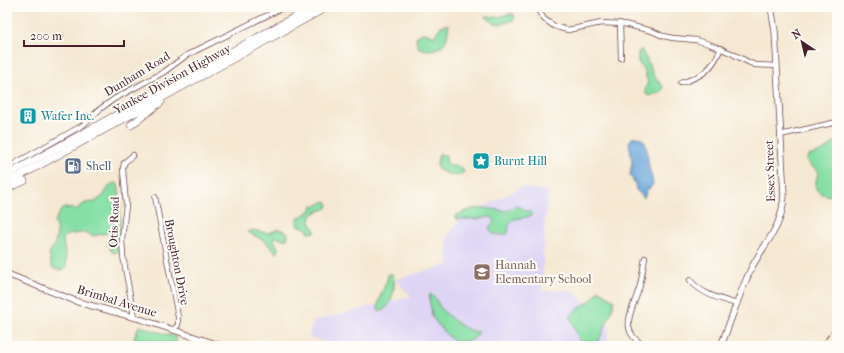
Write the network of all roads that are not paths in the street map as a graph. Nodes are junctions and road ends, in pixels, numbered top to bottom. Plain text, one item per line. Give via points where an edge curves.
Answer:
1 (284, 7) edge
2 (313, 7) edge
3 (327, 7) edge
4 (536, 7) edge
5 (771, 7) edge
6 (620, 23) junction
7 (721, 48) junction
8 (621, 58) dead end
9 (776, 66) junction
10 (681, 83) dead end
11 (186, 84) junction
12 (837, 122) edge
13 (131, 125) dead end
14 (780, 135) junction
15 (133, 155) dead end
16 (7, 168) edge
17 (7, 175) edge
18 (24, 181) dead end
19 (7, 183) edge
20 (7, 188) edge
21 (155, 197) dead end
22 (645, 258) dead end
23 (7, 274) edge
24 (690, 280) dead end
25 (737, 304) junction
26 (134, 317) junction
27 (173, 330) junction
28 (203, 343) edge
29 (222, 346) edge
30 (645, 346) edge
31 (721, 346) edge

1 - 16 street, Dunham Road via 187,55 164,72 114,98 83,125
2 - 17 highway, Yankee Division Highway
3 - 11 highway, Yankee Division Highway
4 - 6 street via 549,23 568,30 601,23
5 - 9 main road, Essex Street
6 - 7 street via 668,37 696,40
6 - 8 street
7 - 9 street via 755,65
7 - 10 street via 715,62 706,71 697,78
9 - 14 main road, Essex Street
11 - 13 highway
11 - 19 highway, Yankee Division Highway
12 - 14 street
14 - 25 main road, Essex Street via 784,195 781,214 772,237 751,269
15 - 26 street, Otis Road via 124,163 123,170 126,205 122,239
18 - 20 highway
21 - 27 street, Broughton Drive via 178,317 178,325
22 - 30 street via 628,324 630,334
23 - 26 main road, Brimbal Avenue via 78,302
24 - 25 street via 713,297
25 - 31 main road, Essex Street
26 - 27 main road, Brimbal Avenue
27 - 28 main road, Brimbal Avenue
28 - 29 main road, Brimbal Avenue

